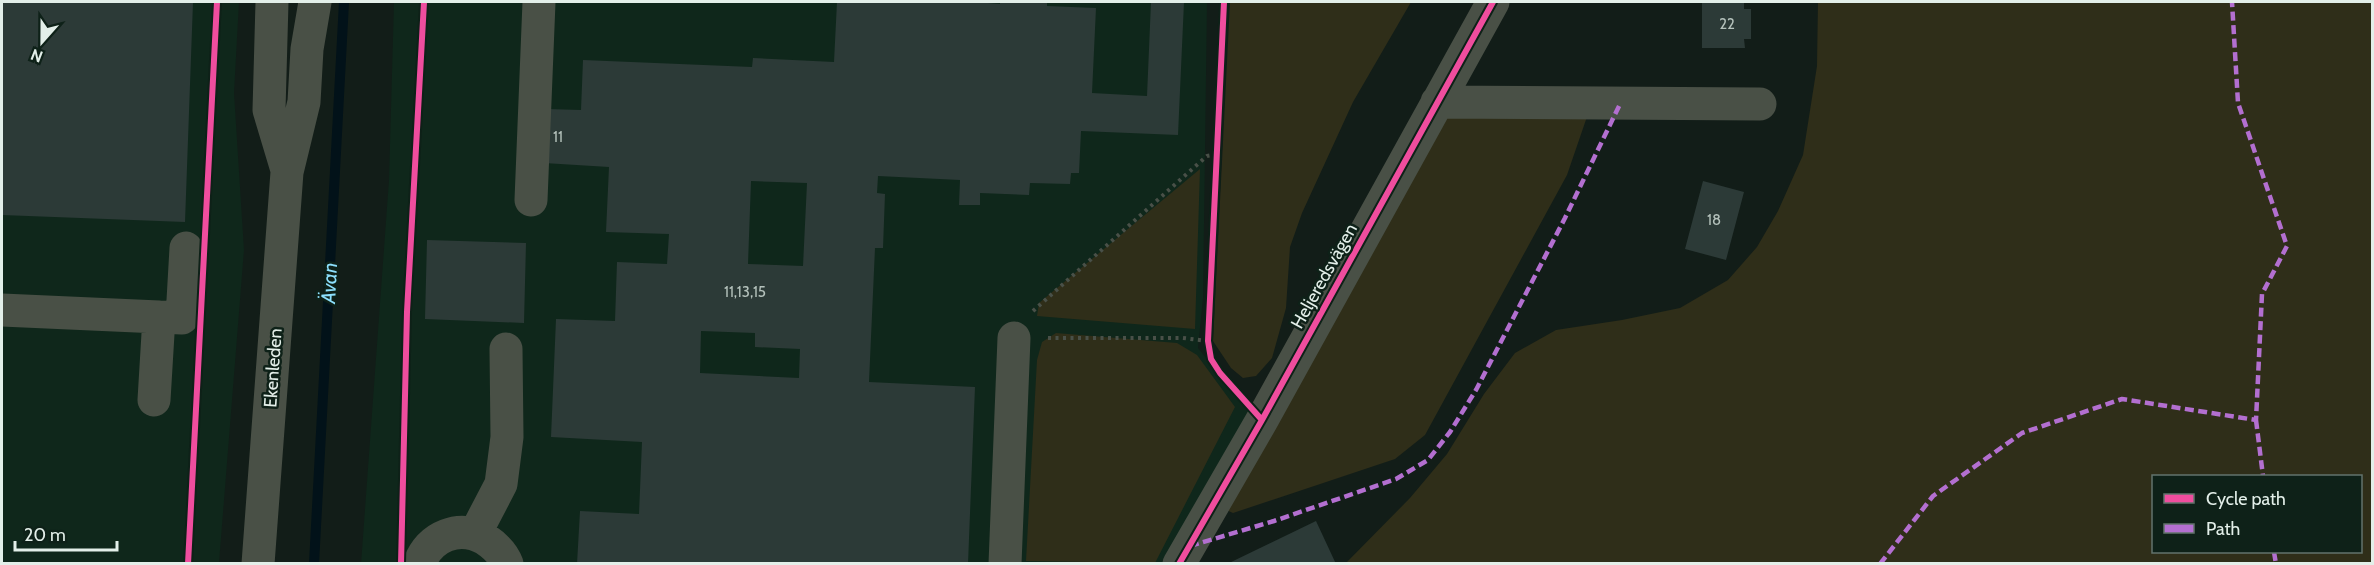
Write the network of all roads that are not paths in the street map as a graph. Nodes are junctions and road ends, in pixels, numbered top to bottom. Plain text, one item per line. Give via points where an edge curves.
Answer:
1 (272, 2) edge
2 (315, 2) edge
3 (539, 2) edge
4 (1493, 2) edge
5 (1437, 102) junction
6 (1760, 104) dead end
7 (287, 172) junction
8 (531, 200) dead end
9 (186, 248) dead end
10 (2, 310) edge
11 (159, 317) junction
12 (1014, 338) road end
13 (506, 349) dead end
14 (154, 399) dead end
15 (476, 534) junction
16 (258, 564) edge
17 (419, 564) edge
18 (507, 564) edge
19 (1005, 564) edge
20 (1179, 564) edge

1 - 7 street, Ekenleden via 269,110
2 - 7 street, Ekenleden via 304,102
3 - 8 street
4 - 5 street, Heljeredsvägen
5 - 6 street
5 - 20 street, Heljeredsvägen
7 - 16 street, Ekenleden
9 - 11 street via 182,318
10 - 11 street
11 - 14 street
12 - 19 street
13 - 15 street via 507,437 501,484
15 - 17 street via 459,531 442,536 429,547
15 - 18 street via 493,544

